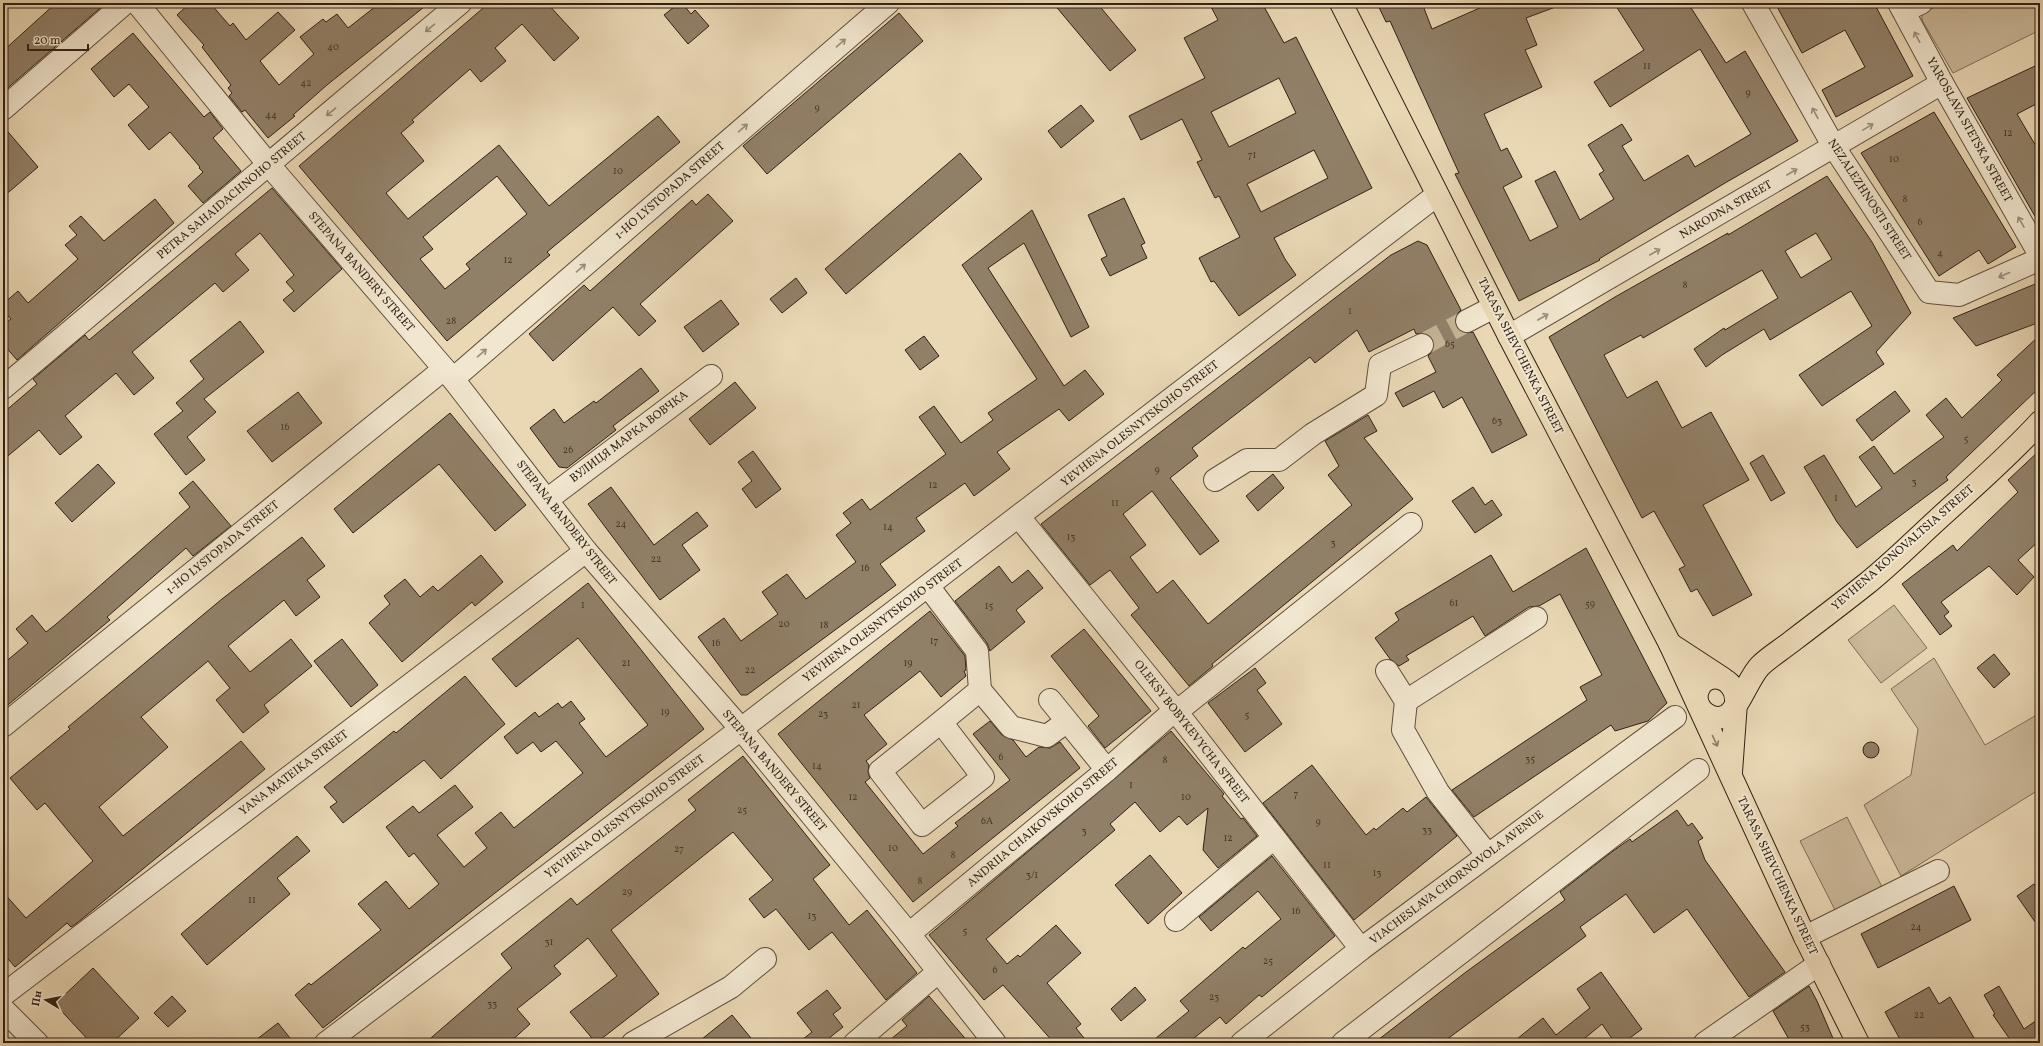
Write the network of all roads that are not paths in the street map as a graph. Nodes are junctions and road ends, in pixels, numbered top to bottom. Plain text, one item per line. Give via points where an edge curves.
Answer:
1 (125, 3) edge
2 (137, 3) edge
3 (460, 3) edge
4 (888, 3) edge
5 (1341, 3) edge
6 (1753, 3) edge
7 (1907, 5) edge
8 (1942, 84) junction
9 (3, 109) edge
10 (1834, 147) junction
11 (269, 164) junction
12 (1437, 195) junction
13 (2040, 255) edge
14 (2040, 259) edge
15 (1494, 307) junction
16 (1467, 321) tunnel mouth
17 (1509, 336) junction
18 (1422, 345) tunnel mouth
19 (448, 374) junction
20 (711, 376) dead end
21 (3, 388) edge
22 (2040, 422) edge
23 (1215, 480) dead end
24 (548, 499) junction
25 (1019, 517) junction
26 (1411, 524) dead end
27 (586, 551) junction
28 (928, 586) junction
29 (1536, 618) dead end
30 (1670, 644) junction
31 (1759, 667) junction
32 (1386, 671) dead end
33 (1722, 678) junction
34 (980, 690) junction
35 (1050, 700) dead end
36 (1406, 701) junction
37 (1736, 703) junction
38 (1699, 708) junction
39 (1175, 710) junction
40 (1675, 718) dead end
41 (941, 722) junction
42 (1066, 722) junction
43 (3, 726) edge
44 (741, 729) junction
45 (1107, 770) junction
46 (1698, 770) dead end
47 (1731, 774) junction
48 (1274, 838) junction
49 (1487, 854) junction
50 (1938, 871) dead end
51 (1176, 920) dead end
52 (909, 934) junction
53 (1805, 937) junction
54 (1361, 949) junction
55 (765, 959) dead end
56 (1819, 964) junction
57 (938, 972) junction
58 (3, 995) edge
59 (3, 1010) edge
60 (37, 1043) edge
61 (326, 1043) edge
62 (633, 1043) edge
63 (856, 1043) edge
64 (995, 1043) edge
65 (1242, 1043) edge
66 (1343, 1043) edge
67 (1705, 1043) edge
68 (1858, 1043) edge

1 - 9 street
2 - 11 street, STEPANA BANDERY STREET
3 -> 11 street, PETRA SAHAIDACHNOHO STREET
19 -> 4 street, 1-HO LYSTOPADA STREET
5 - 12 main road, TARASA SHEVCHENKA STREET
10 -> 6 street, NEZALEZHNOSTI STREET
8 -> 7 street, YAROSLAVA STETSKA STREET
10 -> 8 street, NARODNA STREET
13 -> 8 street, YAROSLAVA STETSKA STREET
14 -> 10 street, NEZALEZHNOSTI STREET via 1959,295 1929,292
17 -> 10 street, NARODNA STREET
11 - 19 street, STEPANA BANDERY STREET
11 - 21 street, PETRA SAHAIDACHNOHO STREET
12 - 15 main road, TARASA SHEVCHENKA STREET
12 - 25 street, YEVHENA OLESNYTSKOHO STREET
15 - 16 street
15 - 17 main road, TARASA SHEVCHENKA STREET
17 - 30 main road, TARASA SHEVCHENKA STREET
18 - 23 street via 1380,365 1376,395 1313,434 1279,460 1247,460
19 - 24 street, STEPANA BANDERY STREET
19 - 43 street, 1-HO LYSTOPADA STREET
20 - 24 street, ВУЛИЦЯ МАРКА ВОВЧКА
22 - 31 main road, YEVHENA KONOVALTSIA STREET via 2013,452 1870,580
24 - 27 street, STEPANA BANDERY STREET
25 - 28 street, YEVHENA OLESNYTSKOHO STREET
25 - 39 street, OLEKSY BOBYKEVYCHA STREET
26 - 39 street, ANDRIIA CHAIKOVSKOHO STREET via 1185,705
27 - 44 street, STEPANA BANDERY STREET
27 - 58 street, YANA MATEIKA STREET
28 - 34 street via 977,651
28 - 44 street, YEVHENA OLESNYTSKOHO STREET
29 - 36 street
30 - 33 main road
30 - 38 main road, TARASA SHEVCHENKA STREET
31 - 33 main road, YEVHENA KONOVALTSIA STREET
31 - 37 main road, YEVHENA KONOVALTSIA STREET
32 - 36 street
33 - 37 main road via 1734,688 1737,695
33 - 38 main road, TARASA SHEVCHENKA STREET via 1707,680 1701,685 1697,700
34 - 41 street
34 - 42 street via 1011,727 1047,736
35 - 42 street
36 - 49 street via 1402,730 1438,792
37 - 38 main road via 1727,715 1719,718 1704,714
37 - 47 main road, YEVHENA KONOVALTSIA STREET
38 -> 47 main road, TARASA SHEVCHENKA STREET
39 - 45 street, ANDRIIA CHAIKOVSKOHO STREET
39 - 48 street, OLEKSY BOBYKEVYCHA STREET
40 - 49 street, VIACHESLAVA CHORNOVOLA AVENUE
41 - 41 street via 983,776 922,825 880,771
42 - 45 street
44 - 52 street, STEPANA BANDERY STREET
44 - 61 street, YEVHENA OLESNYTSKOHO STREET
45 - 52 street, ANDRIIA CHAIKOVSKOHO STREET
46 - 66 street
47 - 53 main road, TARASA SHEVCHENKA STREET
48 - 51 street
48 - 54 street, OLEKSY BOBYKEVYCHA STREET
49 - 54 street, VIACHESLAVA CHORNOVOLA AVENUE
50 - 53 street
52 - 57 street, STEPANA BANDERY STREET
53 - 56 main road, TARASA SHEVCHENKA STREET
54 - 65 street, VIACHESLAVA CHORNOVOLA AVENUE
55 - 62 street via 731,987
56 - 67 street
56 - 68 main road, TARASA SHEVCHENKA STREET
57 - 63 street
57 - 64 street, STEPANA BANDERY STREET
59 - 60 street

